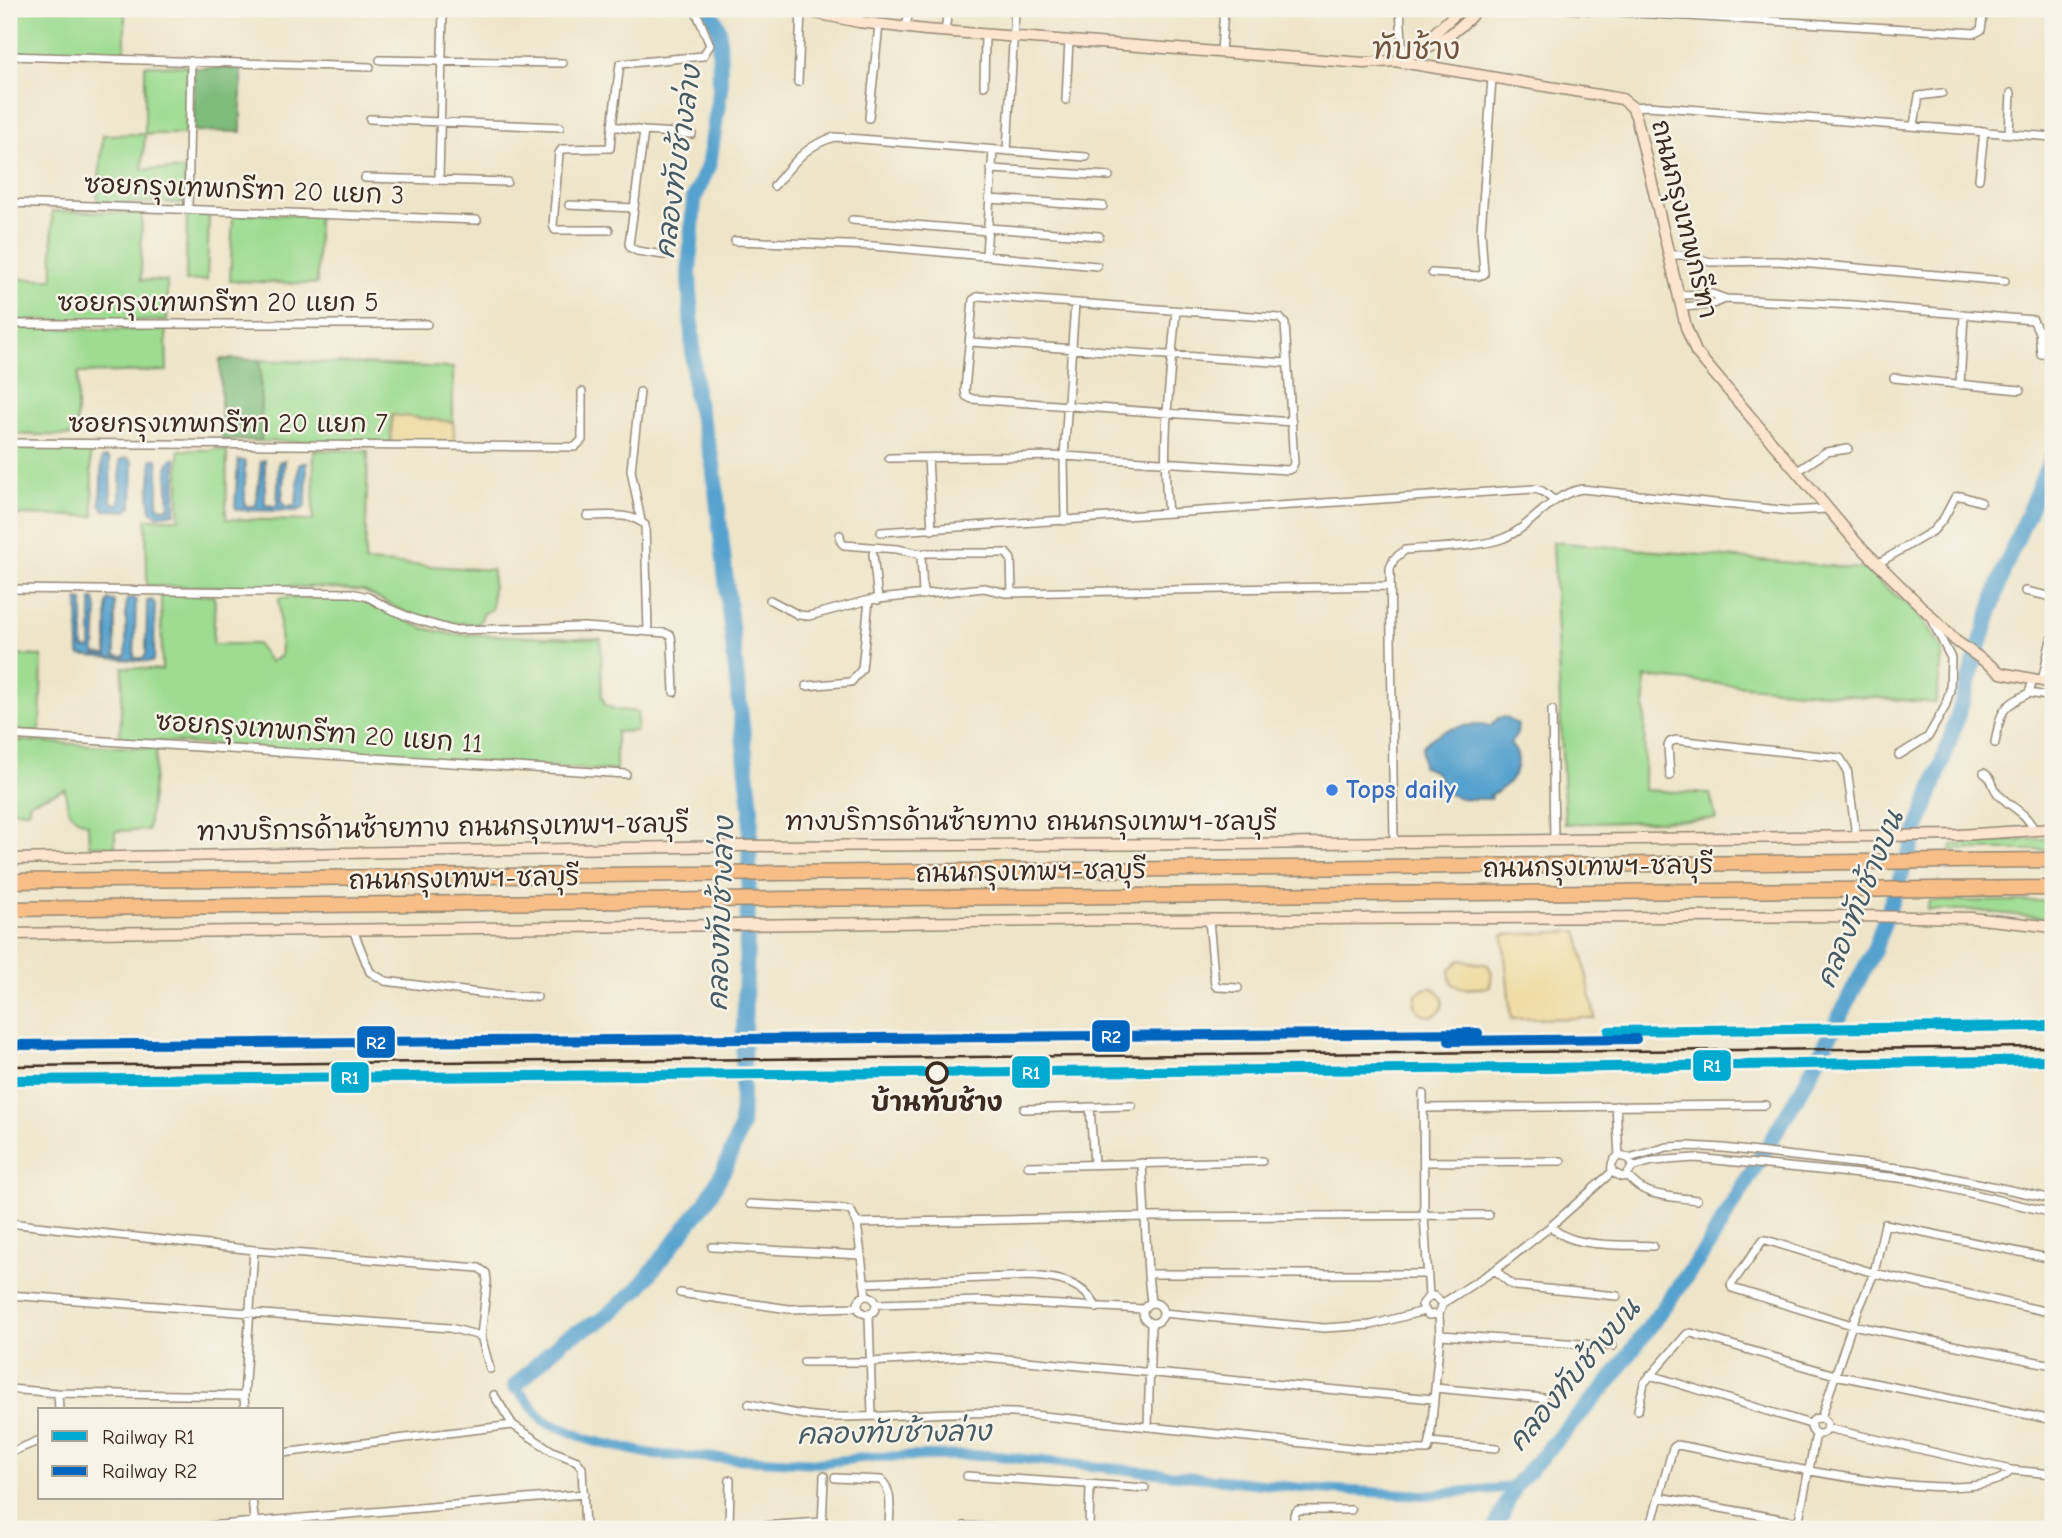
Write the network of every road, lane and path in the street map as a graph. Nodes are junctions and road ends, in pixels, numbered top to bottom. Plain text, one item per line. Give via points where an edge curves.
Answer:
1 (443, 9) edge
2 (695, 9) edge
3 (859, 9) edge
4 (909, 9) edge
5 (948, 9) edge
6 (1015, 9) edge
7 (1224, 9) edge
8 (1400, 9) edge
9 (1461, 9) edge
10 (1477, 9) edge
11 (1568, 9) edge
12 (1984, 9) edge
13 (2036, 9) edge
14 (799, 10) edge
15 (2053, 10) edge
16 (859, 22) junction
17 (879, 25) junction
18 (906, 28) junction
19 (945, 32) junction
20 (985, 35) junction
21 (1014, 37) junction
22 (1069, 40) junction
23 (1221, 51) junction
24 (9, 57) edge
25 (1403, 58) junction
26 (380, 60) dead end
27 (191, 61) junction
28 (442, 61) junction
29 (563, 63) dead end
30 (370, 67) dead end
31 (1492, 78) junction
32 (798, 82) dead end
33 (984, 86) dead end
34 (1942, 93) dead end
35 (2011, 93) dead end
36 (1066, 100) dead end
37 (1632, 107) junction
38 (869, 118) dead end
39 (370, 120) dead end
40 (440, 122) junction
41 (1914, 125) junction
42 (559, 127) dead end
43 (612, 127) junction
44 (644, 131) junction
45 (1984, 131) junction
46 (2009, 133) junction
47 (692, 134) dead end
48 (2053, 137) edge
49 (993, 151) junction
50 (1007, 151) junction
51 (1086, 157) dead end
52 (991, 169) junction
53 (1109, 176) dead end
54 (365, 178) dead end
55 (1979, 179) dead end
56 (439, 180) junction
57 (507, 182) dead end
58 (774, 186) dead end
59 (989, 199) junction
60 (9, 203) edge
61 (569, 205) dead end
62 (1103, 206) dead end
63 (634, 208) junction
64 (188, 209) junction
65 (477, 220) dead end
66 (852, 220) dead end
67 (609, 230) dead end
68 (988, 230) junction
69 (1099, 236) dead end
70 (735, 241) dead end
71 (664, 255) dead end
72 (986, 255) junction
73 (1668, 255) junction
74 (1097, 266) dead end
75 (1432, 273) dead end
76 (2005, 281) dead end
77 (1678, 295) junction
78 (1726, 299) junction
79 (1075, 304) junction
80 (1681, 307) junction
81 (1176, 311) junction
82 (1964, 315) junction
83 (9, 324) edge
84 (427, 324) dead end
85 (970, 342) junction
86 (1071, 350) junction
87 (2041, 354) dead end
88 (1172, 356) junction
89 (1287, 363) junction
90 (1894, 378) dead end
91 (1960, 384) junction
92 (2020, 390) dead end
93 (582, 392) dead end
94 (640, 392) dead end
95 (1067, 405) junction
96 (1167, 412) junction
97 (1292, 422) junction
98 (9, 443) edge
99 (1848, 449) dead end
100 (1064, 456) junction
101 (889, 458) dead end
102 (928, 458) junction
103 (1165, 462) junction
104 (1796, 472) junction
105 (1555, 501) junction
106 (1981, 502) dead end
107 (1827, 509) junction
108 (1168, 513) junction
109 (587, 516) dead end
110 (641, 521) junction
111 (1065, 521) junction
112 (932, 530) junction
113 (881, 531) dead end
114 (840, 535) dead end
115 (873, 554) dead end
116 (920, 554) junction
117 (1877, 564) junction
118 (1390, 586) junction
119 (9, 589) edge
120 (2025, 591) dead end
121 (1012, 593) junction
122 (923, 595) junction
123 (2053, 597) edge
124 (770, 600) dead end
125 (869, 600) junction
126 (877, 600) junction
127 (1931, 617) junction
128 (648, 632) junction
129 (2052, 639) edge
130 (2043, 681) edge
131 (806, 686) dead end
132 (674, 692) dead end
133 (2029, 693) junction
134 (2053, 697) edge
135 (1552, 710) dead end
136 (9, 735) edge
137 (1995, 743) dead end
138 (1899, 755) dead end
139 (1984, 773) dead end
140 (626, 774) dead end
141 (1671, 776) dead end
142 (2053, 829) edge
143 (2035, 831) junction
144 (1856, 836) junction
145 (1555, 840) junction
146 (1394, 842) junction
147 (9, 859) edge
148 (2053, 860) edge
149 (9, 881) edge
150 (2053, 888) edge
151 (9, 909) edge
152 (1209, 919) junction
153 (2053, 927) edge
154 (353, 930) junction
155 (9, 934) edge
156 (1238, 988) dead end
157 (537, 997) dead end
158 (1423, 1094) dead end
159 (1765, 1105) dead end
160 (1132, 1106) dead end
161 (1616, 1106) junction
162 (1090, 1107) junction
163 (1423, 1108) junction
164 (1024, 1109) dead end
165 (1724, 1148) junction
166 (1619, 1156) junction
167 (1629, 1158) junction
168 (1722, 1160) junction
169 (1262, 1161) dead end
170 (1561, 1161) dead end
171 (1424, 1162) junction
172 (1142, 1163) junction
173 (1094, 1164) junction
174 (1028, 1166) dead end
175 (1632, 1167) junction
176 (1894, 1168) junction
177 (1612, 1172) junction
178 (1628, 1175) junction
179 (1890, 1177) junction
180 (2053, 1199) edge
181 (1697, 1200) dead end
182 (750, 1204) dead end
183 (2053, 1213) edge
184 (1424, 1215) junction
185 (1489, 1215) dead end
186 (1145, 1217) junction
187 (9, 1223) edge
188 (857, 1223) junction
189 (1551, 1226) junction
190 (1653, 1246) dead end
191 (712, 1247) dead end
192 (254, 1250) junction
193 (861, 1255) junction
194 (2053, 1259) edge
195 (1495, 1270) junction
196 (1874, 1273) junction
197 (1148, 1274) junction
198 (1426, 1274) junction
199 (864, 1283) junction
200 (680, 1293) dead end
201 (9, 1294) edge
202 (866, 1296) junction
203 (1429, 1296) junction
204 (1617, 1296) dead end
205 (1152, 1303) junction
206 (1443, 1303) junction
207 (877, 1304) junction
208 (858, 1307) junction
209 (1097, 1308) junction
210 (1143, 1309) junction
211 (1424, 1311) junction
212 (250, 1313) junction
213 (1163, 1313) junction
214 (2053, 1313) edge
215 (1439, 1314) junction
216 (869, 1315) junction
217 (1151, 1323) junction
218 (1852, 1325) junction
219 (1440, 1335) junction
220 (481, 1336) junction
221 (1613, 1346) dead end
222 (804, 1362) dead end
223 (869, 1362) junction
224 (2053, 1366) edge
225 (491, 1369) dead end
226 (1151, 1373) junction
227 (1650, 1375) junction
228 (1835, 1376) junction
229 (1435, 1388) junction
230 (9, 1390) edge
231 (58, 1393) junction
232 (494, 1395) dead end
233 (244, 1396) junction
234 (1543, 1398) dead end
235 (1433, 1399) junction
236 (749, 1404) dead end
237 (59, 1408) edge
238 (245, 1408) edge
239 (1638, 1410) dead end
240 (872, 1416) junction
241 (1821, 1418) junction
242 (2053, 1420) edge
243 (1810, 1424) junction
244 (513, 1425) junction
245 (1148, 1427) junction
246 (1827, 1429) junction
247 (1816, 1434) junction
248 (38, 1441) edge
249 (1430, 1442) junction
250 (1496, 1448) dead end
251 (9, 1453) edge
252 (284, 1453) edge
253 (2011, 1470) junction
254 (1807, 1471) junction
255 (2053, 1474) edge
256 (824, 1476) dead end
257 (967, 1476) dead end
258 (835, 1478) dead end
259 (730, 1480) dead end
260 (1090, 1485) junction
261 (1145, 1488) dead end
262 (584, 1494) junction
263 (1659, 1497) junction
264 (252, 1500) edge
265 (1351, 1510) dead end
266 (255, 1525) edge
267 (822, 1526) edge
268 (964, 1526) dead end
269 (1797, 1526) edge
270 (729, 1528) edge
271 (173, 1529) edge
272 (585, 1529) edge
273 (718, 1529) edge
274 (889, 1529) edge
275 (1025, 1529) edge
276 (1089, 1529) edge
277 (1294, 1529) edge
278 (1650, 1529) edge
279 (1837, 1529) edge

1 - 28 street
2 - 43 street via 709,50 698,58 620,64
3 - 16 street
4 - 18 street
5 - 19 street
6 - 21 street
7 - 23 street
8 - 25 street
9 - 25 main road
10 - 25 main road via 1437,44
11 - 12 street via 1975,33 1981,30
13 - 15 street
14 - 16 main road, ถนนกรุงเทพกรีฑา
14 - 32 street
16 - 17 main road, ถนนกรุงเทพกรีฑา
17 - 18 main road, ถนนกรุงเทพกรีฑา
17 - 38 street
18 - 19 main road, ถนนกรุงเทพกรีฑา
19 - 20 main road, ถนนกรุงเทพกรีฑา
20 - 21 main road, ถนนกรุงเทพกรีฑา
20 - 33 street
21 - 22 main road, ถนนกรุงเทพกรีฑา
21 - 50 street
22 - 23 main road, ถนนกรุงเทพกรีฑา
22 - 36 street
23 - 25 main road, ถนนกรุงเทพกรีฑา via 1364,63
24 - 27 street
25 - 31 main road, ถนนกรุงเทพกรีฑา
26 - 28 street
27 - 30 street
27 - 64 street
28 - 29 street
28 - 40 street
31 - 37 main road, ถนนกรุงเทพกรีฑา via 1622,99
31 - 75 street via 1481,231 1484,274
34 - 41 street via 1919,96
35 - 46 street
37 - 41 street
37 - 73 main road, ถนนกรุงเทพกรีฑา
39 - 40 street
40 - 42 street
40 - 56 street
41 - 45 street
43 - 44 street
43 - 67 street via 610,148 562,149 559,153 553,229
44 - 47 street
44 - 63 street
45 - 46 street
45 - 55 street
46 - 48 street
49 - 50 street
49 - 52 street
49 - 58 street via 835,137 805,150
50 - 51 street
52 - 53 street
52 - 59 street
54 - 56 street
56 - 57 street
59 - 62 street
59 - 68 street
60 - 64 street, ซอยกรุงเทพกรีฑา 20 แยก 3
61 - 63 street
63 - 71 street via 631,248
64 - 65 street, ซอยกรุงเทพกรีฑา 20 แยก 3
66 - 68 street
68 - 69 street
68 - 72 street
70 - 72 street
72 - 74 street
73 - 76 street via 1711,262 1778,261
73 - 77 main road, ถนนกรุงเทพกรีฑา
77 - 78 street via 1712,294
77 - 80 main road, ถนนกรุงเทพกรีฑา
78 - 80 street
78 - 82 street
79 - 81 street
79 - 85 street via 975,297
79 - 86 street
80 - 104 main road, ถนนกรุงเทพกรีฑา via 1696,352
81 - 88 street
81 - 89 street via 1280,318 1285,324
82 - 87 street via 2033,320
82 - 91 street
83 - 84 street, ซอยกรุงเทพกรีฑา 20 แยก 5
85 - 86 street
85 - 95 street via 966,396
86 - 88 street
86 - 95 street
88 - 89 street
88 - 96 street
89 - 97 street
90 - 91 street
91 - 92 street
93 - 98 street, ซอยกรุงเทพกรีฑา 20 แยก 7 via 582,440 575,447
94 - 110 street via 631,470
95 - 96 street
95 - 100 street
96 - 97 street
96 - 103 street
97 - 103 street via 1294,463 1288,470
99 - 104 street via 1826,452
100 - 102 street
100 - 103 street
100 - 111 street
101 - 102 street
102 - 112 street
103 - 108 street
104 - 107 main road, ถนนกรุงเทพกรีฑา
105 - 107 street via 1582,489 1790,511
105 - 108 street via 1534,489
105 - 118 street via 1504,538 1405,550 1390,568
106 - 117 street via 1955,497 1933,531
107 - 117 main road, ถนนกรุงเทพกรีฑา
108 - 111 street
109 - 110 street
110 - 128 street via 647,533
111 - 112 street
112 - 113 street
114 - 116 street via 844,545
115 - 126 street
116 - 121 street via 1006,553 1011,559
116 - 122 street
117 - 127 main road, ถนนกรุงเทพกรีฑา
118 - 121 street
118 - 146 street
119 - 128 street via 351,593 452,630 583,627
120 - 123 street
121 - 122 street via 984,589
122 - 126 street
124 - 125 street via 809,616
125 - 126 street
125 - 131 street via 862,669 857,677 851,682
127 - 130 main road, ถนนกรุงเทพกรีฑา via 2001,673
127 - 138 street via 1951,658 1950,690 1928,737
128 - 132 street via 671,636
129 - 130 street
130 - 133 street
133 - 134 street
133 - 137 street via 2003,709
135 - 145 street
136 - 140 street, ซอยกรุงเทพกรีฑา 20 แยก 11
139 - 143 street via 1999,795 2028,817
141 - 144 street via 1668,746 1672,740 1840,758 1847,769
142 - 143 main road, ทางบริการด้านซ้ายทาง ถนนกรุงเทพฯ-ชลบุรี
143 - 144 main road, ทางบริการด้านซ้ายทาง ถนนกรุงเทพฯ-ชลบุรี
144 - 145 main road, ทางบริการด้านซ้ายทาง ถนนกรุงเทพฯ-ชลบุรี
145 - 146 main road, ทางบริการด้านซ้ายทาง ถนนกรุงเทพฯ-ชลบุรี
146 - 147 main road, ทางบริการด้านซ้ายทาง ถนนกรุงเทพฯ-ชลบุรี via 790,845
148 - 149 highway, ถนนกรุงเทพฯ-ชลบุรี
150 - 151 highway, ถนนกรุงเทพฯ-ชลบุรี
152 - 153 main road via 1857,916 1972,918
152 - 154 main road
152 - 156 street via 1215,985
154 - 155 main road
154 - 157 street via 370,972 385,981
158 - 163 street
159 - 161 street
160 - 162 street
161 - 163 street
161 - 166 street
162 - 164 street
162 - 173 street
163 - 171 street
165 - 167 street via 1667,1147
165 - 168 street
165 - 176 street
166 - 167 street
166 - 177 street via 1613,1159
167 - 175 street
168 - 175 street via 1675,1159
168 - 179 street
169 - 172 street
170 - 171 street
171 - 184 street
172 - 173 street
172 - 186 street
173 - 174 street
175 - 178 street
176 - 179 street
176 - 180 street
177 - 178 street
177 - 189 street
178 - 181 street via 1647,1193
179 - 183 street
182 - 188 street via 844,1209 851,1211
184 - 185 street
184 - 186 street
184 - 198 street
186 - 188 street
186 - 197 street
187 - 192 street
188 - 193 street
189 - 190 street via 1566,1238
189 - 195 street
191 - 193 street
192 - 212 street
192 - 220 street via 479,1268 487,1281
193 - 199 street
194 - 196 street via 1885,1224
195 - 204 street via 1516,1286
195 - 206 street
196 - 214 street
196 - 218 street
196 - 218 street via 1766,1240 1731,1282 1732,1288
197 - 198 street
197 - 205 street
198 - 203 street
199 - 202 street
199 - 209 street via 1046,1277 1082,1288
200 - 208 street via 789,1309
201 - 212 street
202 - 207 street
202 - 208 street
203 - 206 street
203 - 211 street
205 - 210 street
205 - 213 street
206 - 215 street
207 - 209 street via 981,1301
207 - 216 street
208 - 216 street
209 - 210 street
210 - 217 street
211 - 213 street via 1371,1325 1324,1328
211 - 215 street
212 - 220 street via 450,1328
212 - 233 street
213 - 217 street via 1161,1320
215 - 219 street
216 - 223 street
217 - 226 street
218 - 224 street
218 - 228 street
219 - 221 street
219 - 229 street
220 - 225 street
222 - 223 street
223 - 226 street via 974,1356
223 - 240 street
226 - 235 street
226 - 245 street
227 - 228 street via 1691,1333
227 - 239 street via 1643,1383
227 - 243 street
228 - 241 street
228 - 242 street
229 - 234 street
229 - 235 street
230 - 231 street
231 - 233 street
231 - 237 street
232 - 244 street
233 - 238 street
235 - 249 street
236 - 240 street via 818,1416
240 - 245 street via 996,1412
241 - 243 street
241 - 246 street
243 - 247 street
244 - 252 street
244 - 262 street via 552,1451 577,1461 584,1474
245 - 249 street via 1362,1449 1428,1450
246 - 247 street
246 - 253 street
247 - 254 street
248 - 251 street
249 - 250 street
253 - 254 street via 2000,1480 1920,1488
253 - 255 street
254 - 263 street via 1677,1446
254 - 269 street
256 - 267 street
257 - 260 street
258 - 274 street via 881,1480 889,1493
259 - 270 street
260 - 261 street
260 - 276 street
262 - 266 street
262 - 272 street
263 - 269 street
263 - 278 street
264 - 266 street
265 - 277 street via 1298,1510
266 - 271 street
267 - 270 street
268 - 275 street
269 - 279 street
270 - 273 street

